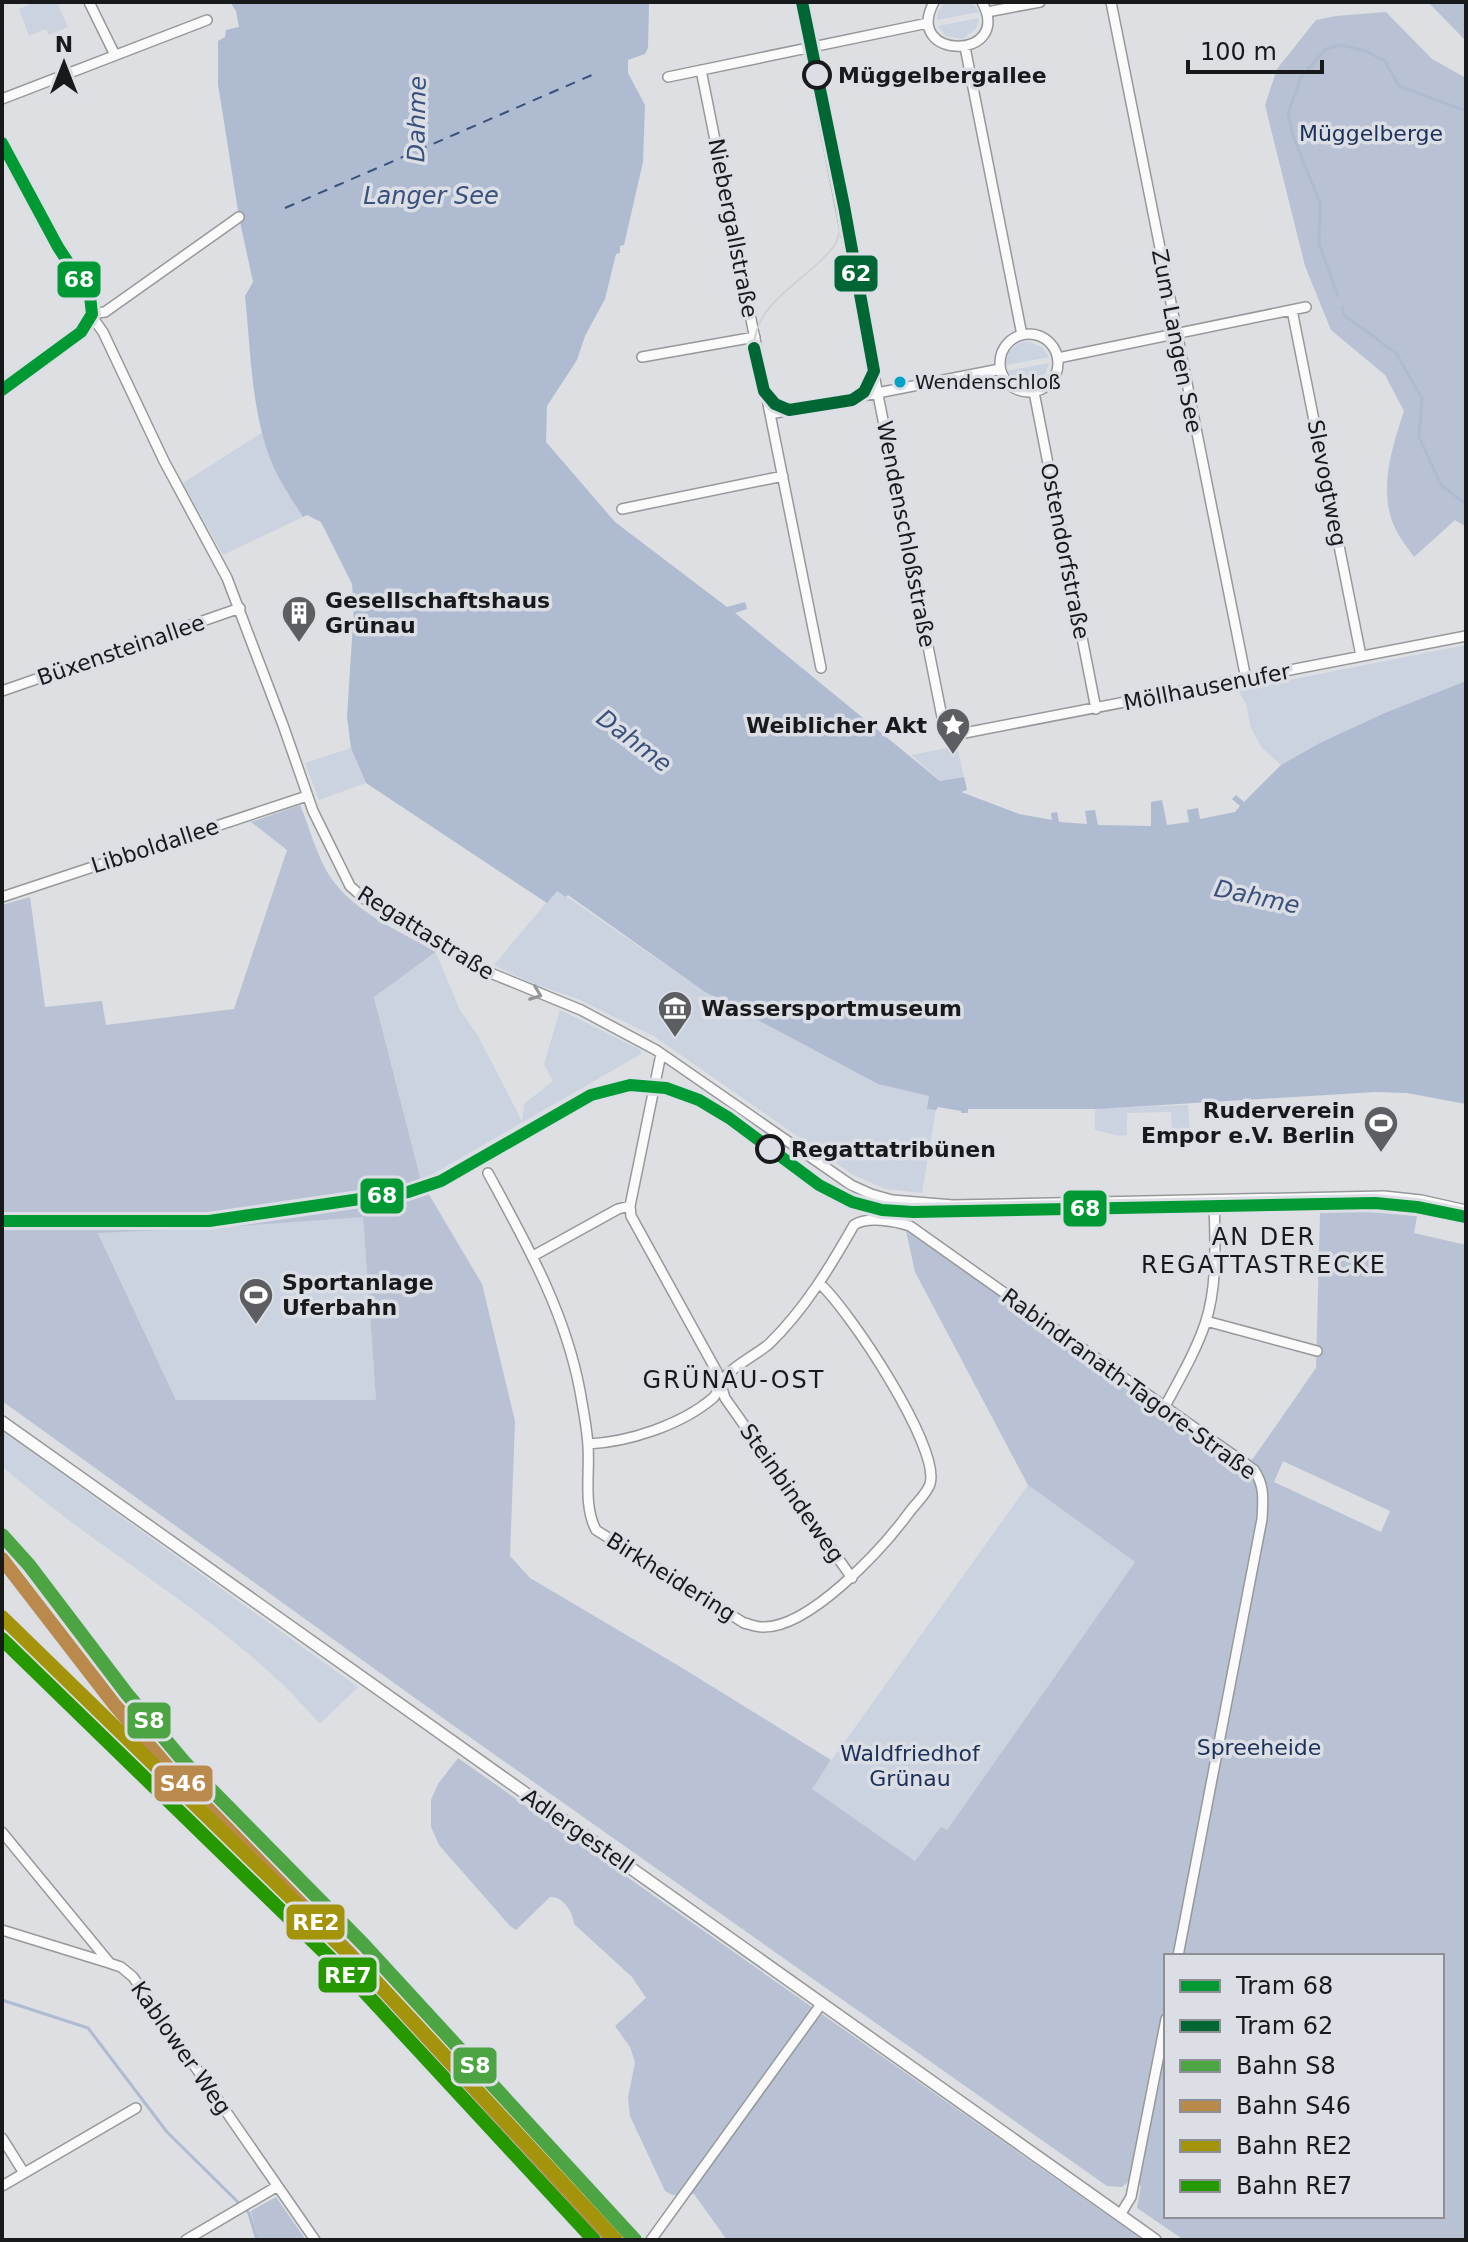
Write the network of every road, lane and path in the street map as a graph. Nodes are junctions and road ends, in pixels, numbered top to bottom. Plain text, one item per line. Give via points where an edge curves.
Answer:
1 (89, 2) edge
2 (800, 2) edge
3 (934, 2) edge
4 (982, 2) edge
5 (1040, 2) edge
6 (1111, 2) edge
7 (987, 12) junction
8 (207, 20) dead end
9 (928, 23) junction
10 (965, 47) junction
11 (809, 48) junction
12 (115, 55) junction
13 (701, 70) junction
14 (668, 77) dead end
15 (2, 99) edge
16 (2, 146) edge
17 (239, 217) dead end
18 (1306, 307) dead end
19 (1292, 310) junction
20 (90, 314) junction
21 (1176, 334) junction
22 (1022, 335) junction
23 (755, 337) junction
24 (642, 357) dead end
25 (1058, 358) junction
26 (1000, 369) junction
27 (2, 387) edge
28 (1034, 392) junction
29 (878, 393) junction
30 (770, 414) junction
31 (783, 476) junction
32 (622, 509) dead end
33 (240, 608) junction
34 (1466, 636) edge
35 (1361, 656) junction
36 (821, 668) dead end
37 (1246, 679) junction
38 (2, 691) edge
39 (1096, 709) junction
40 (949, 736) joint
41 (307, 796) junction
42 (2, 897) edge
43 (661, 1054) junction
44 (488, 1173) dead end
45 (892, 1200) junction
46 (1214, 1200) junction
47 (630, 1206) junction
48 (1466, 1210) edge
49 (891, 1222) junction
50 (533, 1256) junction
51 (819, 1283) junction
52 (1206, 1321) junction
53 (1317, 1351) dead end
54 (721, 1385) junction
55 (1164, 1408) junction
56 (2, 1422) edge
57 (588, 1444) junction
58 (852, 1578) junction
59 (2, 1832) edge
60 (2, 1930) edge
61 (1178, 1954) edge
62 (109, 1963) junction
63 (822, 2003) junction
64 (1164, 2029) edge
65 (136, 2108) dead end
66 (2, 2138) edge
67 (24, 2173) junction
68 (2, 2186) edge
69 (276, 2187) junction
70 (1120, 2215) junction
71 (186, 2240) edge
72 (315, 2240) edge
73 (651, 2240) edge
74 (1155, 2240) edge

1 - 12 street
2 - 11 street, Wendenschloßstraße
3 - 9 street
4 - 7 street
5 - 7 street
6 - 21 street, Zum Langen See
7 - 10 street via 985,31
8 - 12 street
9 - 10 street via 941,43
9 - 11 street
10 - 22 street
11 - 13 street
11 - 29 street, Wendenschloßstraße
12 - 15 street
13 - 14 street
13 - 23 street, Niebergallstraße
16 - 20 main road, Regattastraße via 88,297
17 - 20 street via 105,312
18 - 19 street
19 - 21 street
19 - 35 street, Slevogtweg
20 - 27 main road via 82,330
20 - 33 street, Regattastraße
21 - 25 street
21 - 37 street, Zum Langen See
22 - 25 street via 1049,342
22 - 26 street via 1007,344
23 - 24 street
23 - 30 street, Niebergallstraße
25 - 28 street via 1050,384
26 - 28 street via 1016,389
26 - 29 street
28 - 39 street, Ostendorfstraße
29 - 30 street
29 - 40 street, Wendenschloßstraße
30 - 31 street, Niebergallstraße
31 - 32 street
31 - 36 street, Niebergallstraße
33 - 38 street, Büxensteinallee
33 - 41 street, Regattastraße
34 - 35 street, Möllhausenufer
35 - 37 street, Möllhausenufer
37 - 39 street, Möllhausenufer
39 - 40 street, Möllhausenufer
41 - 42 street, Libboldallee
41 -> 43 street, Regattastraße via 350,886 367,901 501,979 581,1010
43 - 45 street, Regattastraße via 851,1185
43 - 47 street
44 - 50 street, Birkheidering
45 - 46 street, Regattastraße via 953,1205
45 - 49 street
46 - 48 street, Regattastraße via 1384,1196
46 - 52 street
47 - 50 street
47 - 54 street, Steinbindeweg
49 - 51 street via 854,1225
49 - 55 street, Rabindranath-Tagore-Straße via 910,1226
50 - 57 street, Birkheidering via 560,1316
51 - 54 street via 770,1342
51 - 58 street, Birkheidering via 870,1346 930,1465 930,1484 893,1535
52 - 53 street
52 - 55 street
54 - 57 street via 715,1396 673,1421
54 - 58 street, Steinbindeweg
55 - 61 street, Rabindranath-Tagore-Straße via 1254,1470 1263,1489 1262,1519
56 - 63 main road, Adlergestell
57 - 58 street, Birkheidering via 589,1517 596,1530 744,1623 782,1623
59 - 62 street, Kablower Weg
60 - 62 street
62 - 69 street, Kablower Weg via 133,1977
63 - 70 main road, Adlergestell
63 - 73 street
64 - 70 street via 1131,2197
65 - 67 street
66 - 67 street
67 - 68 street
69 - 71 street
69 - 72 street, Kablower Weg
70 - 74 main road, Adlergestell

